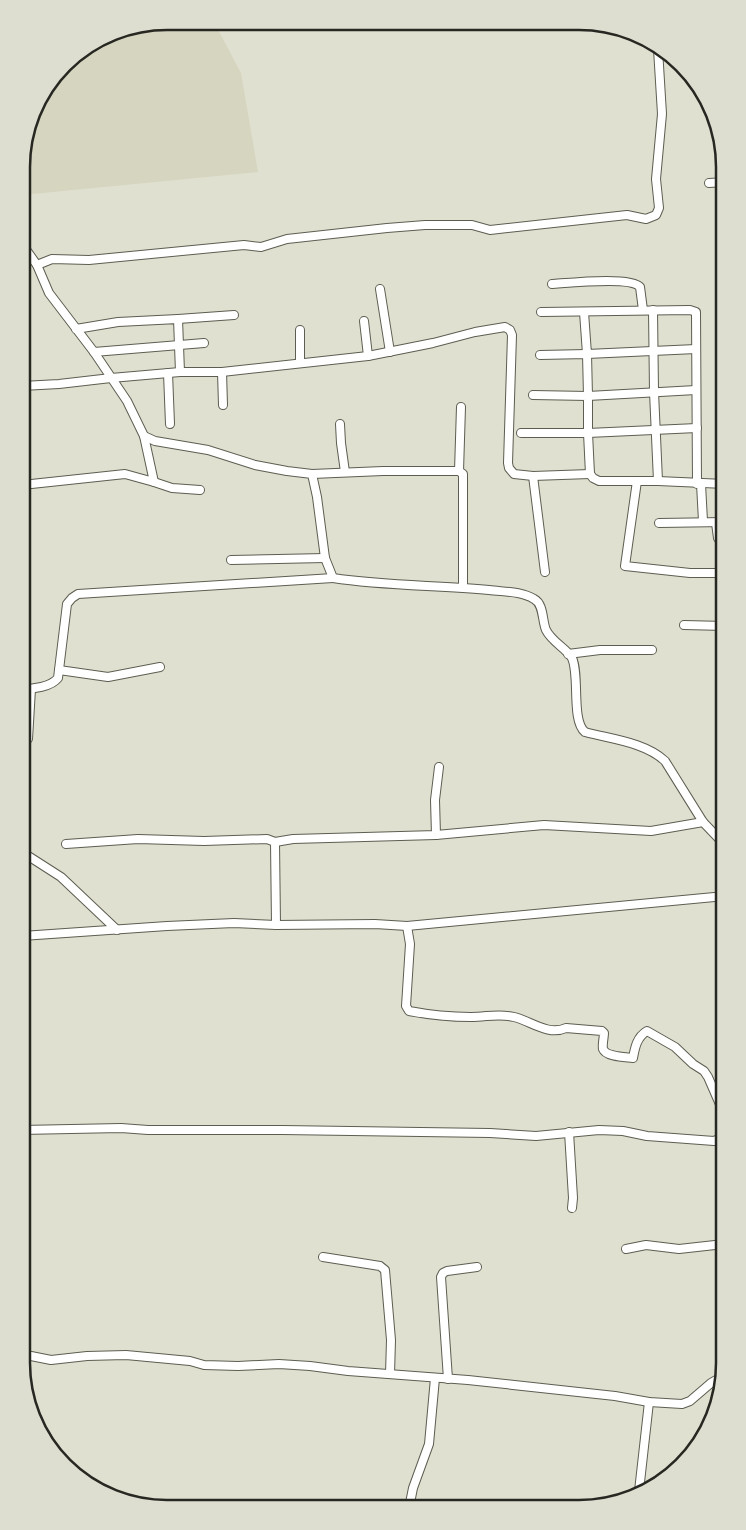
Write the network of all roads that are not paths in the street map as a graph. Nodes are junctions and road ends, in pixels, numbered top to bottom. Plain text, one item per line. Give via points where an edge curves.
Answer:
1 (658, 56) edge
2 (709, 183) dead end
3 (716, 183) edge
4 (30, 255) edge
5 (37, 265) junction
6 (552, 284) dead end
7 (380, 289) dead end
8 (643, 310) junction
9 (653, 310) junction
10 (541, 312) dead end
11 (584, 312) junction
12 (234, 315) dead end
13 (178, 319) junction
14 (364, 321) dead end
15 (76, 329) junction
16 (300, 330) dead end
17 (204, 343) dead end
18 (179, 345) junction
19 (696, 348) junction
20 (654, 351) junction
21 (94, 352) junction
22 (390, 352) junction
23 (587, 354) junction
24 (540, 355) dead end
25 (368, 356) junction
26 (300, 363) junction
27 (180, 372) junction
28 (222, 372) junction
29 (168, 373) junction
30 (111, 378) junction
31 (30, 386) edge
32 (696, 390) junction
33 (654, 392) junction
34 (533, 395) dead end
35 (588, 396) junction
36 (223, 405) dead end
37 (461, 407) dead end
38 (170, 424) dead end
39 (340, 424) dead end
40 (697, 428) junction
41 (656, 430) junction
42 (588, 432) junction
43 (522, 433) dead end
44 (144, 436) junction
45 (460, 471) junction
46 (345, 472) junction
47 (312, 474) junction
48 (590, 474) junction
49 (533, 476) junction
50 (637, 481) junction
51 (658, 481) junction
52 (154, 482) junction
53 (699, 484) junction
54 (716, 484) edge
55 (30, 485) edge
56 (200, 490) dead end
57 (703, 521) junction
58 (716, 522) edge
59 (659, 523) dead end
60 (325, 558) junction
61 (232, 560) dead end
62 (545, 572) dead end
63 (716, 573) edge
64 (333, 578) junction
65 (463, 587) junction
66 (684, 626) dead end
67 (716, 626) edge
68 (652, 650) dead end
69 (568, 654) junction
70 (160, 667) dead end
71 (59, 670) junction
72 (31, 689) joint
73 (30, 706) edge
74 (439, 767) dead end
75 (703, 822) junction
76 (436, 835) junction
77 (716, 836) edge
78 (275, 842) junction
79 (66, 844) dead end
80 (30, 857) edge
81 (716, 897) edge
82 (276, 925) junction
83 (407, 926) junction
84 (117, 930) junction
85 (30, 935) edge
86 (716, 1095) edge
87 (30, 1130) edge
88 (569, 1132) junction
89 (716, 1141) edge
90 (572, 1208) dead end
91 (716, 1245) edge
92 (626, 1249) dead end
93 (323, 1257) dead end
94 (477, 1267) dead end
95 (30, 1356) edge
96 (390, 1374) junction
97 (435, 1378) junction
98 (448, 1378) junction
99 (714, 1381) edge
100 (649, 1402) junction
101 (640, 1486) edge
102 (410, 1500) edge

1 - 5 street via 662,114 656,179 659,208 656,216 646,220 627,215 490,230 472,225 396,227 287,239 261,247 244,245 89,260 52,259
2 - 3 street
4 - 5 street
5 - 15 street via 48,293
6 - 8 street via 604,280 638,284
7 - 22 street
8 - 9 street
8 - 11 street
9 - 19 street via 696,312
9 - 20 street
10 - 11 street
11 - 23 street
12 - 13 street
13 - 15 street via 118,322
13 - 18 street
14 - 25 street
15 - 21 street
16 - 26 street
17 - 18 street
18 - 21 street
18 - 27 street
19 - 20 street
19 - 32 street
20 - 23 street
20 - 33 street
21 - 30 street
22 - 25 street
22 - 49 street via 475,332 504,327 510,330 508,463 514,474
23 - 24 street
23 - 35 street
25 - 26 street
26 - 28 street
27 - 28 street
27 - 29 street
28 - 36 street
29 - 30 street
29 - 38 street
30 - 31 street
30 - 44 street via 127,401
32 - 33 street
32 - 40 street
33 - 35 street
33 - 41 street
34 - 35 street
35 - 42 street
37 - 45 street
39 - 46 street
40 - 41 street
40 - 53 street
41 - 42 street
41 - 51 street
42 - 43 street
42 - 48 street
44 - 47 street via 155,441 208,450 255,465
44 - 52 street
45 - 46 street
45 - 65 street via 463,474
46 - 47 street
47 - 60 street
48 - 49 street
48 - 50 street via 600,481
49 - 62 street
50 - 51 street
50 - 63 street via 625,566
51 - 53 street
52 - 55 street via 125,474
52 - 56 street via 172,488
53 - 54 street
53 - 57 street
57 - 58 street
57 - 59 street
60 - 61 street
60 - 64 street
64 - 65 street
64 - 71 street via 78,594 67,604
65 - 69 street via 522,594 536,599 551,638
66 - 67 street
68 - 69 street
69 - 75 street via 574,667 581,730 647,748 657,754 665,761
70 - 71 street via 108,677
71 - 72 street via 54,683
72 - 73 street
74 - 76 street via 435,800
75 - 76 street via 651,831 544,825
75 - 77 street
76 - 78 street
78 - 79 street via 267,839 138,839
78 - 82 street
80 - 84 street via 61,877
81 - 83 street
82 - 83 street
82 - 84 street via 234,923
83 - 86 street via 410,944 406,1006 409,1011 473,1017 496,1014 516,1017 543,1028 602,1031 605,1051 633,1058 639,1038 647,1031 675,1047 704,1071
84 - 85 street
87 - 88 street via 291,1130 536,1136
88 - 89 street via 623,1131
88 - 90 street
91 - 92 street
93 - 96 street via 380,1266 385,1270 391,1340
94 - 98 street via 447,1271 441,1277
95 - 96 street via 51,1360 126,1355 204,1365 279,1364
96 - 97 street
97 - 98 street
97 - 102 street via 429,1444
98 - 100 street
99 - 100 street via 682,1404
100 - 101 street

